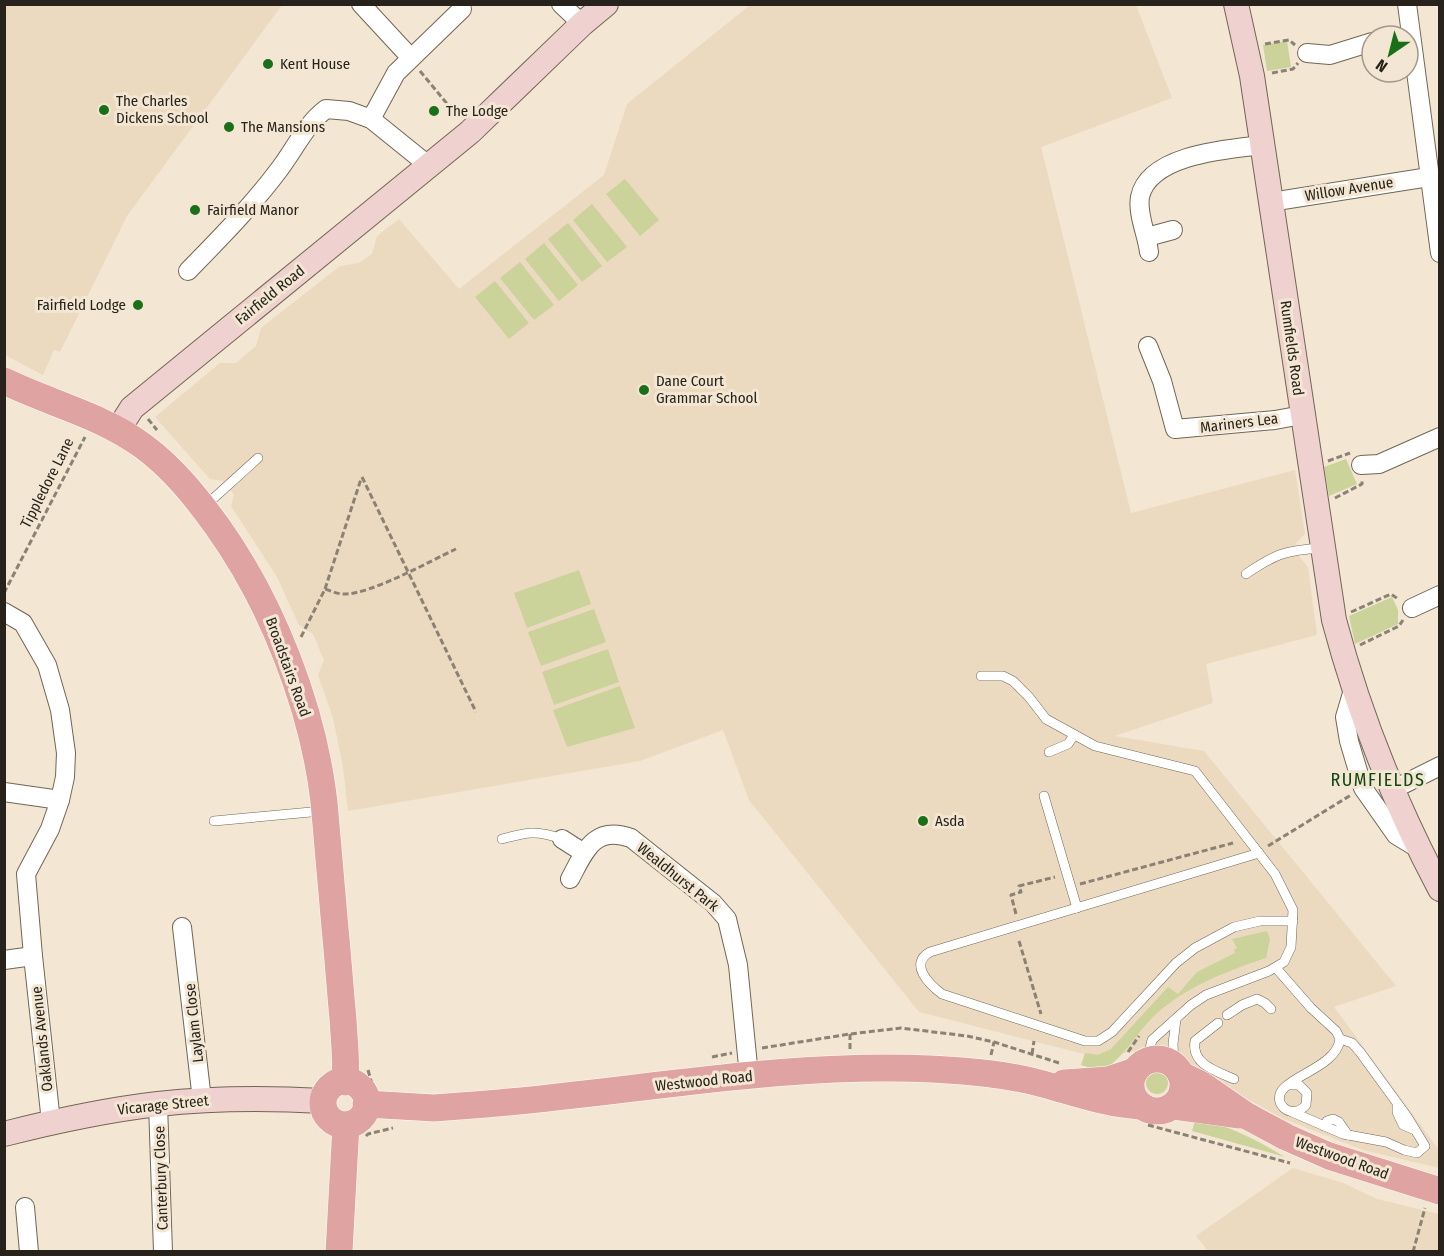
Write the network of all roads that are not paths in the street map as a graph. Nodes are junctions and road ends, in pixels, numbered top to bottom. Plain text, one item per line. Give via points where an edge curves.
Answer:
1 (361, 4) edge
2 (561, 4) edge
3 (606, 4) edge
4 (1236, 4) edge
5 (1407, 4) edge
6 (462, 9) dead end
7 (582, 24) junction
8 (1407, 24) edge
9 (1360, 46) edge
10 (1307, 53) road end
11 (411, 58) junction
12 (1414, 84) edge
13 (371, 119) junction
14 (1263, 145) junction
15 (428, 165) junction
16 (1428, 177) junction
17 (1270, 202) junction
18 (1173, 230) dead end
19 (1440, 253) edge
20 (188, 271) dead end
21 (1148, 346) dead end
22 (4, 381) edge
23 (1302, 414) junction
24 (106, 424) junction
25 (1440, 437) edge
26 (258, 458) dead end
27 (1361, 465) road end
28 (203, 507) junction
29 (1322, 548) junction
30 (1246, 574) dead end
31 (1440, 595) edge
32 (1412, 608) road end
33 (4, 612) edge
34 (981, 676) dead end
35 (1353, 690) junction
36 (1074, 735) junction
37 (1049, 752) dead end
38 (1440, 766) edge
39 (1392, 790) junction
40 (4, 792) edge
41 (1044, 795) dead end
42 (60, 800) junction
43 (324, 811) junction
44 (214, 821) dead end
45 (502, 839) dead end
46 (562, 839) joint
47 (1419, 849) junction
48 (1258, 852) junction
49 (584, 853) junction
50 (570, 879) dead end
51 (1440, 889) edge
52 (1077, 908) junction
53 (1293, 921) junction
54 (182, 927) dead end
55 (33, 956) junction
56 (4, 960) edge
57 (1276, 968) junction
58 (1271, 1009) dead end
59 (1227, 1015) dead end
60 (1176, 1019) junction
61 (1218, 1023) dead end
62 (1340, 1039) junction
63 (1141, 1066) junction
64 (1177, 1070) junction
65 (1309, 1073) junction
66 (749, 1076) junction
67 (1234, 1078) dead end
68 (345, 1082) junction
69 (1042, 1083) junction
70 (1289, 1084) junction
71 (1307, 1093) junction
72 (202, 1100) junction
73 (323, 1101) junction
74 (158, 1104) junction
75 (366, 1104) junction
76 (1174, 1106) junction
77 (1292, 1112) junction
78 (1143, 1115) junction
79 (1247, 1116) junction
80 (51, 1122) junction
81 (346, 1125) junction
82 (4, 1134) edge
83 (1436, 1200) edge
84 (32, 1216) dead end
85 (29, 1251) edge
86 (163, 1251) edge
87 (339, 1251) edge

1 - 11 street
2 - 7 street
3 - 7 street, Fairfield Road
4 - 14 street, Rumfields Road
5 - 8 street
6 - 11 street
7 - 15 street, Fairfield Road via 470,132
9 - 10 street via 1330,55
11 - 13 street via 396,73
12 - 16 street
13 - 15 street
13 - 20 street via 349,111 326,109 313,119 279,170 238,220
14 - 17 street, Rumfields Road
14 - 18 street via 1201,153 1162,169 1146,182 1140,198 1148,245
15 - 24 street, Fairfield Road via 132,408
16 - 17 street, Willow Avenue
16 - 19 street
17 - 23 street, Rumfields Road
21 - 23 street, Mariners Lea via 1162,381 1169,430
22 - 24 main road, Broadstairs Road
23 - 29 street, Rumfields Road
24 - 28 main road, Broadstairs Road via 144,447
25 - 27 street via 1379,464
26 - 28 lane
28 - 43 main road, Broadstairs Road via 235,551 280,640 309,724
29 - 30 lane via 1297,549 1270,557
29 - 35 street, Rumfields Road via 1334,620
31 - 32 street
33 - 42 street, Oaklands Avenue via 23,623 47,664 66,753
34 - 36 lane via 1003,676 1013,681 1046,719
35 - 39 street, Rumfields Road
35 - 47 street, Rumfields Road via 1345,717 1363,788 1396,835
36 - 37 lane via 1068,744
36 - 48 lane via 1095,746 1196,771
38 - 39 street
39 - 47 street, Rumfields Road
40 - 42 street
41 - 52 lane
42 - 55 street, Oaklands Avenue via 50,829 26,874
43 - 44 lane
43 - 68 main road, Broadstairs Road via 340,978
45 - 46 lane via 543,832
46 - 49 street
47 - 51 street, Rumfields Road
48 - 52 lane
48 - 53 lane via 1275,874 1293,910
49 - 50 street, Wealdhurst Park
49 - 66 street, Wealdhurst Park via 595,840 607,834 631,838 713,903 727,919 738,965
52 - 53 lane via 930,952 920,961 924,976 929,984 950,997 1085,1041 1098,1041 1112,1032 1195,948 1234,927 1260,921
53 - 57 lane via 1291,946 1284,962
54 - 72 street, Laylam Close via 194,945
55 - 56 street
55 - 80 street, Oaklands Avenue
57 - 60 lane via 1206,995
57 - 62 lane
58 - 59 lane via 1257,999
60 - 63 lane via 1152,1040
60 - 64 lane via 1173,1044
61 - 67 lane via 1195,1041 1194,1049 1198,1059 1211,1069
62 - 65 lane via 1336,1051
62 - 77 lane via 1360,1052 1425,1146 1417,1153 1404,1150 1386,1142 1348,1135
63 - 64 main road via 1161,1059
63 - 69 main road, Westwood Road via 1101,1081
63 - 78 main road via 1132,1078 1132,1093
64 - 76 main road via 1183,1091
64 - 79 main road, Westwood Road
65 - 70 lane
65 - 71 lane
66 - 69 main road, Westwood Road via 851,1067 989,1073
66 - 75 main road, Westwood Road via 434,1108
68 - 73 main road via 328,1089
68 - 75 main road via 358,1086
69 - 78 main road, Westwood Road
70 - 71 lane via 1299,1085
70 - 77 lane via 1279,1099 1283,1108
71 - 77 lane via 1306,1105
72 - 73 street, Vicarage Street
72 - 74 street, Vicarage Street
73 - 81 main road via 329,1118
74 - 80 street, Vicarage Street
74 - 86 street, Canterbury Close
75 - 81 main road via 358,1121
76 - 78 main road
76 - 79 main road, Westwood Road
79 - 83 main road, Westwood Road via 1286,1137
80 - 82 street, Vicarage Street
81 - 87 main road
84 - 85 street

